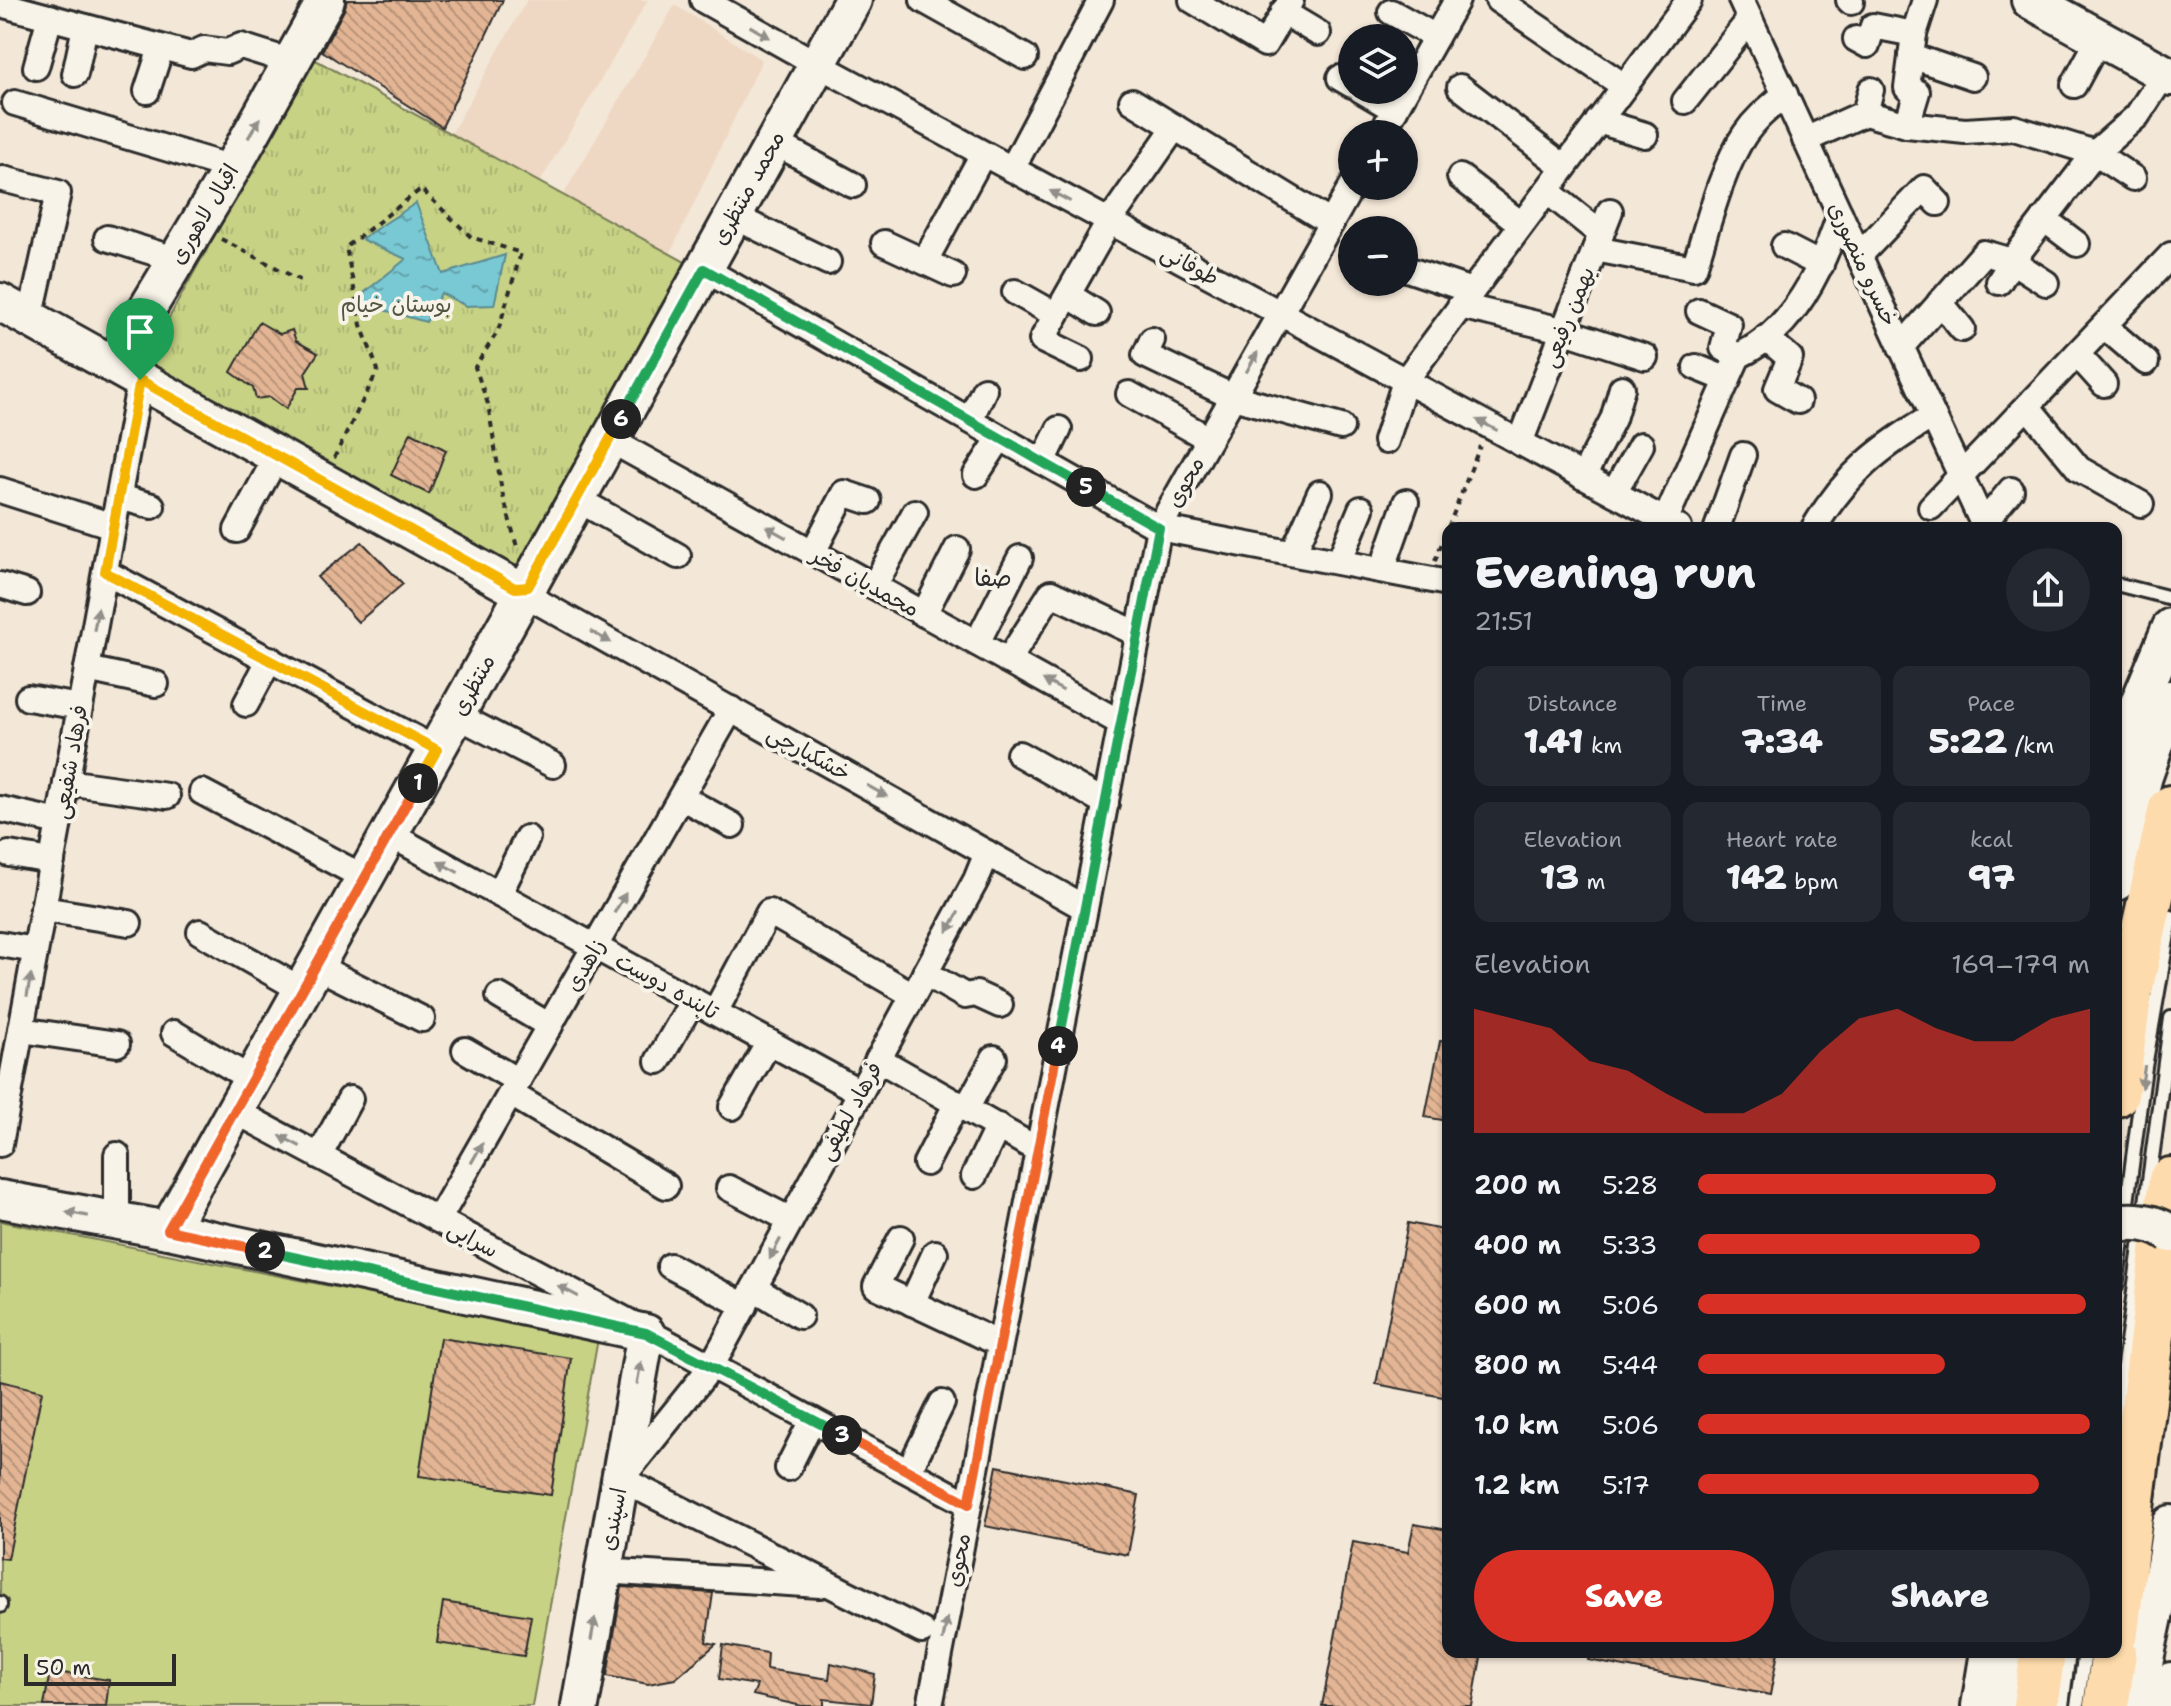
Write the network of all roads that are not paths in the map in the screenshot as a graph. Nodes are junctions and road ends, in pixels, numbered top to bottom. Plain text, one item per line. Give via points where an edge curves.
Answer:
1 (326, 0) edge
2 (703, 0) edge
3 (853, 0) edge
4 (923, 0) edge
5 (1101, 0) edge
6 (1192, 0) edge
7 (1457, 0) edge
8 (1498, 0) edge
9 (1689, 0) edge
10 (1925, 0) edge
11 (2048, 2) edge
12 (0, 4) edge
13 (1287, 6) edge
14 (1222, 8) edge
15 (1746, 9) edge
16 (1391, 12) dead end
17 (50, 17) junction
18 (85, 27) junction
19 (2103, 32) junction
20 (1318, 33) dead end
21 (1436, 37) junction
22 (1856, 39) dead end
23 (1913, 45) junction
24 (161, 48) junction
25 (1025, 57) dead end
26 (292, 62) junction
27 (817, 64) junction
28 (36, 67) dead end
29 (2169, 71) edge
30 (75, 74) dead end
31 (1973, 77) dead end
32 (2074, 85) dead end
33 (1624, 86) junction
34 (1460, 87) dead end
35 (147, 91) dead end
36 (1785, 94) junction
37 (1132, 101) dead end
38 (1685, 101) dead end
39 (15, 103) dead end
40 (1385, 104) edge
41 (1395, 110) junction
42 (1389, 120) edge
43 (1598, 121) junction
44 (1907, 125) junction
45 (1175, 127) junction
46 (1645, 135) dead end
47 (1805, 140) junction
48 (774, 142) junction
49 (2095, 153) junction
50 (983, 154) junction
51 (1564, 167) junction
52 (232, 168) junction
53 (1012, 169) junction
54 (1460, 177) dead end
55 (2133, 178) dead end
56 (3, 179) dead end
57 (853, 185) dead end
58 (1547, 191) junction
59 (1344, 200) edge
60 (1938, 203) dead end
61 (1610, 211) dead end
62 (1840, 214) junction
63 (733, 216) junction
64 (2044, 219) junction
65 (1109, 222) junction
66 (1331, 223) junction
67 (1521, 224) junction
68 (107, 238) dead end
69 (1598, 241) junction
70 (884, 243) dead end
71 (2077, 244) dead end
72 (1784, 246) dead end
73 (2171, 255) edge
74 (1859, 256) junction
75 (178, 260) junction
76 (925, 261) junction
77 (2012, 261) junction
78 (828, 262) dead end
79 (1821, 265) junction
80 (704, 269) junction
81 (953, 275) dead end
82 (1418, 275) edge
83 (1999, 282) dead end
84 (2046, 283) dead end
85 (1015, 292) dead end
86 (1466, 298) junction
87 (1940, 302) junction
88 (1062, 305) junction
89 (15, 310) edge
90 (1699, 311) dead end
91 (1097, 313) dead end
92 (1280, 314) junction
93 (2104, 326) junction
94 (1962, 329) dead end
95 (1562, 330) junction
96 (1766, 338) junction
97 (1901, 347) junction
98 (2077, 354) junction
99 (1738, 356) junction
100 (1645, 357) dead end
101 (1081, 359) dead end
102 (2146, 362) dead end
103 (1696, 367) dead end
104 (127, 372) junction
105 (1728, 380) junction
106 (1405, 381) junction
107 (2104, 384) dead end
108 (1622, 388) dead end
109 (984, 390) dead end
110 (1233, 397) junction
111 (1798, 401) dead end
112 (2028, 407) junction
113 (1933, 416) junction
114 (970, 420) junction
115 (1341, 427) dead end
116 (1059, 429) dead end
117 (1000, 438) junction
118 (1209, 439) junction
119 (610, 440) junction
120 (1386, 441) dead end
121 (1520, 443) junction
122 (1641, 445) dead end
123 (1743, 455) dead end
124 (277, 456) junction
125 (1043, 462) junction
126 (976, 475) dead end
127 (1583, 477) junction
128 (1961, 477) junction
129 (0, 490) edge
130 (2011, 490) dead end
131 (1320, 493) dead end
132 (1614, 493) junction
133 (119, 497) junction
134 (577, 499) junction
135 (868, 501) dead end
136 (1406, 502) dead end
137 (2141, 504) dead end
138 (152, 506) dead end
139 (1931, 507) dead end
140 (1361, 509) dead end
141 (915, 512) dead end
142 (1668, 522) edge
143 (1673, 522) edge
144 (1719, 522) edge
145 (1818, 522) edge
146 (1982, 522) edge
147 (1987, 522) edge
148 (113, 526) junction
149 (1159, 528) junction
150 (237, 530) dead end
151 (957, 549) dead end
152 (813, 552) junction
153 (1293, 553) junction
154 (678, 556) dead end
155 (1020, 558) dead end
156 (1339, 562) junction
157 (1382, 570) junction
158 (105, 572) junction
159 (1438, 581) edge
160 (0, 585) edge
161 (874, 586) junction
162 (2122, 586) edge
163 (27, 593) dead end
164 (524, 594) junction
165 (2171, 598) edge
166 (924, 614) junction
167 (2171, 627) edge
168 (1138, 634) junction
169 (977, 643) junction
170 (270, 659) junction
171 (1008, 661) junction
172 (87, 669) junction
173 (156, 684) dead end
174 (28, 698) dead end
175 (2144, 698) edge
176 (246, 704) dead end
177 (80, 707) junction
178 (731, 709) junction
179 (456, 715) junction
180 (1121, 723) junction
181 (437, 750) junction
182 (1019, 754) dead end
183 (2122, 762) edge
184 (553, 765) dead end
185 (66, 782) junction
186 (202, 792) dead end
187 (167, 796) dead end
188 (681, 797) junction
189 (1106, 803) junction
190 (2171, 808) edge
191 (0, 809) edge
192 (59, 822) junction
193 (732, 825) dead end
194 (389, 834) junction
195 (527, 838) dead end
196 (987, 853) junction
197 (9, 854) dead end
198 (2122, 859) edge
199 (52, 861) junction
200 (365, 878) junction
201 (499, 894) junction
202 (1085, 908) junction
203 (43, 909) junction
204 (2171, 917) edge
205 (129, 923) dead end
206 (200, 932) dead end
207 (0, 944) edge
208 (596, 946) junction
209 (35, 950) junction
210 (309, 978) junction
211 (919, 984) junction
212 (499, 996) dead end
213 (693, 1000) junction
214 (1000, 1005) dead end
215 (715, 1012) junction
216 (2171, 1018) edge
217 (422, 1019) dead end
218 (550, 1026) junction
219 (21, 1030) junction
220 (174, 1033) dead end
221 (769, 1042) junction
222 (117, 1044) dead end
223 (2122, 1049) edge
224 (465, 1050) dead end
225 (994, 1058) dead end
226 (878, 1059) junction
227 (658, 1061) dead end
228 (6, 1083) edge
229 (514, 1088) junction
230 (860, 1092) junction
231 (244, 1096) junction
232 (350, 1099) dead end
233 (961, 1106) junction
234 (732, 1107) dead end
235 (998, 1126) junction
236 (0, 1144) edge
237 (1038, 1150) junction
238 (117, 1155) dead end
239 (319, 1156) junction
240 (926, 1163) dead end
241 (974, 1176) dead end
242 (2171, 1180) edge
243 (666, 1186) dead end
244 (729, 1188) dead end
245 (0, 1199) edge
246 (438, 1220) junction
247 (791, 1220) junction
248 (117, 1221) junction
249 (2122, 1222) edge
250 (168, 1230) junction
251 (2171, 1234) edge
252 (901, 1238) dead end
253 (2122, 1241) edge
254 (935, 1253) dead end
255 (670, 1266) dead end
256 (749, 1297) junction
257 (912, 1303) junction
258 (800, 1316) dead end
259 (646, 1333) junction
260 (1000, 1344) junction
261 (711, 1367) junction
262 (2122, 1380) edge
263 (942, 1403) dead end
264 (812, 1420) junction
265 (788, 1468) dead end
266 (909, 1470) junction
267 (621, 1479) junction
268 (969, 1504) junction
269 (2169, 1545) edge
270 (603, 1571) junction
271 (2122, 1582) edge
272 (833, 1586) junction
273 (922, 1631) dead end
274 (2171, 1657) edge
275 (1988, 1658) edge
276 (2011, 1658) edge
277 (2042, 1658) edge
278 (2068, 1658) edge
279 (2084, 1658) edge
280 (2113, 1658) edge
281 (2171, 1681) edge
282 (580, 1706) edge
283 (930, 1706) edge
284 (1980, 1706) edge
285 (2006, 1706) edge
286 (2035, 1706) edge
287 (2062, 1706) edge
288 (2077, 1706) edge
289 (2106, 1706) edge
290 (2138, 1706) edge
291 (2168, 1706) edge

1 - 26 main road, اقبال لاهوری
2 -> 27 street, طوفانی
3 - 27 main road, محمد منتظری
4 - 25 street
5 - 53 street
6 - 14 street
7 - 21 street
8 - 33 street
9 - 33 street
10 - 23 street
11 - 19 main road
12 - 17 street
13 - 14 street via 1265,44
13 - 20 street
15 - 36 street, خسرو منصوری
15 - 38 street
16 - 21 street
17 - 18 street
17 - 28 street
18 - 24 street
18 - 30 street
19 - 29 main road
19 - 32 street
21 - 41 street
22 - 23 street via 1867,45 1873,26
23 - 31 street
23 - 44 street via 1907,88 1917,92
24 - 26 street via 191,55 241,46
24 - 35 street
52 -> 26 main road, اقبال لاهوری
27 - 48 main road, محمد منتظری
27 - 50 street, طوفانی
29 - 49 street via 2137,116
33 - 43 street
34 - 51 street
36 - 47 street, خسرو منصوری
36 - 69 street, بهمن رفیعی via 1758,117 1730,161 1694,268
37 - 45 street
39 - 52 street
40 - 41 street
41 - 42 street
43 - 46 street
43 - 51 street
44 - 47 street via 1868,102
44 - 49 street via 1965,131 2014,128
45 - 65 street
45 - 66 street
47 - 62 street, خسرو منصوری
48 - 57 street
48 - 63 main road, محمد منتظری
49 - 55 street
49 - 64 street
50 - 53 street, طوفانی
50 - 76 street
51 - 58 street
52 - 75 main road, اقبال لاهوری
65 -> 53 street, طوفانی
54 - 67 street
56 - 89 street via 58,193
58 - 67 street
58 - 69 street
59 - 66 street, محوی
60 - 74 street via 1924,188
61 - 69 street
62 - 74 street, خسرو منصوری
62 - 79 street
63 - 78 street
63 - 80 main road, محمد منتظری
64 - 71 street
64 - 77 street
65 - 88 street
65 - 92 street, طوفانی
66 - 92 street, محوی
67 - 86 street
68 - 75 street
69 - 95 street, بهمن رفیعی
70 - 76 street
72 - 79 street
73 - 93 street
74 - 97 street, خسرو منصوری
75 - 104 main road, اقبال لاهوری
76 - 81 street
77 - 83 street
77 - 84 street
77 - 87 street via 1984,253
79 - 96 street
80 - 114 street
80 - 119 main road, محمد منتظری
82 - 86 street
85 - 88 street
86 - 95 street
86 - 106 street
87 - 94 street
87 - 97 street
88 - 91 street
88 - 101 street via 1042,340
89 - 104 main road, خشکبارچی
90 - 99 street via 1729,325 1723,348
92 - 106 street, طوفانی
110 -> 92 street, محوی
93 - 98 street
93 - 102 street
95 - 100 street
95 - 121 street, بهمن رفیعی
96 - 99 street
96 - 111 street via 1790,358 1777,389
97 - 113 street, خسرو منصوری
98 - 107 street
98 - 112 street
99 - 105 street
103 - 105 street
104 - 124 main road, خشکبارچی
104 - 133 street, فرهاد شفیعی
105 - 143 street
106 - 120 street
121 -> 106 street, طوفانی
108 - 127 street via 1613,419
109 - 114 street
110 - 115 street
110 - 118 street, محوی
110 - 118 street via 1140,366
112 - 128 street
112 - 137 street via 2079,469
113 - 128 street, خسرو منصوری
113 - 145 street via 1870,457 1847,479
114 - 117 street
116 - 125 street
117 - 125 street
117 - 126 street
118 - 149 street, محوی
119 - 134 main road, محمد منتظری
152 -> 119 street, محمدیان فخر
121 - 127 street, طوفانی
122 - 132 street
123 - 144 street
124 - 150 street
124 - 164 main road, خشکبارچی
125 - 149 street
127 - 132 street, طوفانی
128 - 139 street
128 - 146 street, خسرو منصوری
129 - 148 street
130 - 147 street
131 - 153 street
132 - 142 street, طوفانی
133 - 138 street
133 - 148 street, فرهاد شفیعی
134 - 154 street
134 - 164 main road, محمد منتظری
135 - 152 street via 844,493
136 - 157 street
140 - 156 street
141 - 161 street
148 - 158 street, فرهاد شفیعی
149 - 153 street
149 - 168 street, محوی
151 - 166 street
152 - 161 street, محمدیان فخر
153 - 156 street
155 - 169 street
156 - 157 street
157 - 159 street
158 - 170 street
172 -> 158 street, فرهاد شفیعی
160 - 163 street
161 - 166 street, محمدیان فخر
162 - 165 lane
164 -> 178 street, خشکبارچی
164 - 179 main road, منتظری
166 - 169 street, محمدیان فخر
167 - 175 main road
168 - 171 street via 1051,593
168 - 180 street, محوی
169 - 171 street, محمدیان فخر
170 - 176 street
170 - 181 street
180 -> 171 street, محمدیان فخر
172 - 173 street
172 - 177 street, فرهاد شفیعی
174 - 177 street
175 - 183 main road
175 - 198 main road via 2144,776
177 - 185 street, فرهاد شفیعی
178 - 188 street, زاهدی
178 -> 196 street, خشکبارچی
179 - 181 main road, منتظری
179 - 184 street
180 - 189 street, محوی
181 - 194 main road, منتظری
182 - 189 street
185 - 187 street
185 - 192 street, فرهاد شفیعی
186 - 200 street
188 - 193 street
208 -> 188 street, زاهدی
189 - 202 street, محوی
190 - 223 highway
191 - 192 street
192 - 199 street, فرهاد شفیعی
194 - 200 main road, منتظری
201 -> 194 street, تابنده دوست
195 - 201 street
196 - 202 street, خشکبارچی
196 -> 211 street, فرهاد لطیفی
197 - 199 street
199 - 203 street, فرهاد شفیعی
200 - 210 main road, منتظری
201 - 208 street, تابنده دوست
202 - 237 street, محوی
203 - 205 street
203 - 209 street, فرهاد شفیعی
204 -> 253 lane
206 - 210 street
207 - 209 street
208 - 213 street, تابنده دوست
208 - 218 street, زاهدی
219 -> 209 street, فرهاد شفیعی
210 - 217 street
210 - 231 main road, منتظری
211 - 214 street via 976,994
211 - 215 street via 769,912
211 - 226 street, فرهاد لطیفی
212 - 218 street
213 - 215 street, تابنده دوست
213 - 227 street
215 - 221 street, تابنده دوست
216 - 262 lane
218 - 229 street, زاهدی
219 - 222 street
219 - 228 street, فرهاد شفیعی
220 - 231 street, سرابی
221 - 230 street, تابنده دوست
221 - 234 street
224 - 229 street
225 - 233 street
226 - 230 street, فرهاد لطیفی
226 - 233 street
228 - 236 street, فرهاد شفیعی
229 - 243 street
246 -> 229 street, زاهدی
230 - 247 street, فرهاد لطیفی
239 -> 231 street, سرابی
231 - 250 main road, منتظری
232 - 239 street
233 - 235 street
233 - 240 street
235 - 237 street
235 - 241 street
237 - 260 street, محوی
238 - 248 street
239 - 246 street, سرابی
242 - 271 highway
244 - 247 street
248 -> 245 main road
259 -> 246 street, سرابی
247 -> 256 street, فرهاد لطیفی
248 - 250 main road
249 - 251 main road, bridge via 2160,1226
250 - 259 main road
252 - 257 street via 876,1286
254 - 257 street
255 - 256 street
256 - 258 street
256 - 261 street, فرهاد لطیفی
257 - 260 street
259 - 261 street, سرابی
267 -> 259 main road, اسپندی
260 - 268 street, محوی
261 - 264 street, سرابی
261 - 267 street, فرهاد لطیفی
263 - 266 street
264 - 265 street
264 - 266 street, سرابی
266 - 268 street, سرابی
267 - 270 main road, اسپندی
267 - 272 street
283 -> 268 street, محوی
269 - 274 main road
269 - 290 main road
270 - 272 street
282 -> 270 main road, اسپندی
272 - 273 street
275 - 284 main road
276 - 285 main road
277 - 286 highway
278 - 287 lane
279 - 288 lane
280 - 289 highway
281 - 291 main road

